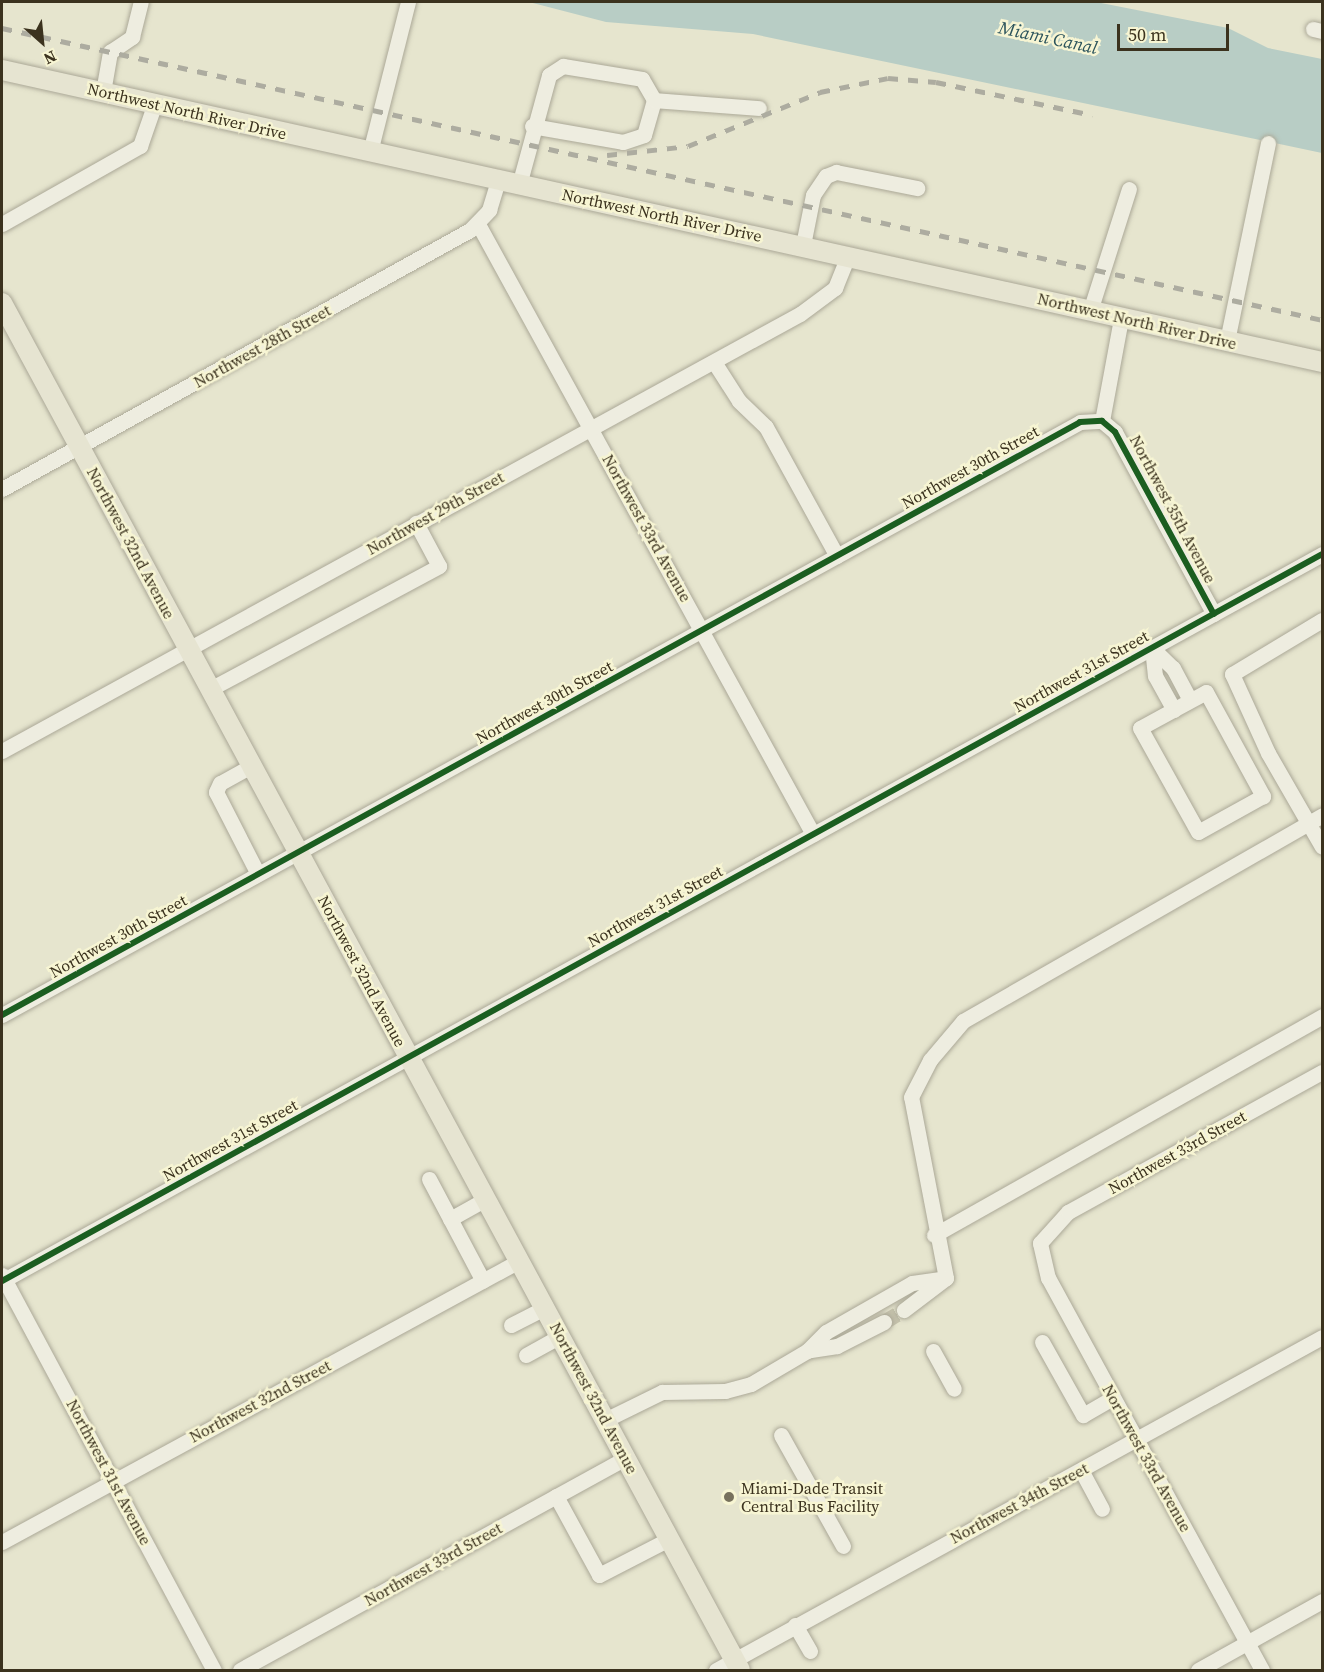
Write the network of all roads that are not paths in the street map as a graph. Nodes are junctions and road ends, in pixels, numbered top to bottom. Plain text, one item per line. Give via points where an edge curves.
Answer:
1 (141, 2) edge
2 (408, 2) edge
3 (2, 70) edge
4 (103, 92) junction
5 (654, 100) junction
6 (155, 103) junction
7 (759, 108) dead end
8 (532, 126) junction
9 (1268, 143) dead end
10 (370, 152) junction
11 (498, 180) junction
12 (519, 185) junction
13 (917, 189) dead end
14 (1129, 189) dead end
15 (2, 224) edge
16 (478, 224) junction
17 (802, 245) junction
18 (848, 256) junction
19 (2, 303) edge
20 (1090, 311) junction
21 (1121, 318) junction
22 (1227, 341) junction
23 (714, 362) junction
24 (1323, 362) edge
25 (1102, 421) junction
26 (592, 428) junction
27 (79, 447) junction
28 (2, 489) edge
29 (417, 523) junction
30 (1323, 554) edge
31 (837, 556) junction
32 (1214, 614) junction
33 (1323, 620) edge
34 (703, 630) junction
35 (188, 648) junction
36 (1152, 648) junction
37 (210, 689) junction
38 (1190, 700) junction
39 (1174, 710) junction
40 (2, 751) edge
41 (251, 766) junction
42 (1316, 819) edge
43 (813, 834) junction
44 (1323, 847) edge
45 (298, 852) junction
46 (258, 874) junction
47 (2, 1015) edge
48 (1323, 1016) edge
49 (408, 1057) junction
50 (1323, 1072) edge
51 (429, 1179) dead end
52 (486, 1199) junction
53 (450, 1219) junction
54 (934, 1235) junction
55 (1040, 1243) joint
56 (519, 1261) junction
57 (946, 1278) junction
58 (2, 1279) edge
59 (483, 1281) junction
60 (545, 1308) junction
61 (904, 1310) tunnel mouth
62 (884, 1322) tunnel mouth
63 (511, 1325) dead end
64 (560, 1336) junction
65 (1323, 1337) edge
66 (1042, 1342) dead end
67 (807, 1351) junction
68 (933, 1351) dead end
69 (526, 1355) dead end
70 (954, 1389) dead end
71 (1113, 1398) junction
72 (605, 1420) junction
73 (781, 1435) dead end
74 (1137, 1440) junction
75 (625, 1458) junction
76 (1081, 1470) junction
77 (114, 1480) junction
78 (556, 1496) junction
79 (1102, 1509) dead end
80 (669, 1539) junction
81 (2, 1542) edge
82 (843, 1546) dead end
83 (1323, 1601) edge
84 (795, 1625) junction
85 (1248, 1643) junction
86 (810, 1652) dead end
87 (737, 1665) edge
88 (214, 1671) edge
89 (240, 1671) edge
90 (717, 1671) edge
91 (1197, 1671) edge
92 (1262, 1671) edge

1 - 4 street via 132,37 110,52
2 - 10 street
3 - 4 main road, Northwest North River Drive
4 - 6 main road, Northwest North River Drive
5 - 7 street
5 - 8 street via 644,135 623,142
5 - 8 street via 642,79 563,66 549,75
6 - 10 main road, Northwest North River Drive
6 - 15 street via 140,146
8 - 12 street
9 - 22 street
10 - 11 main road, Northwest North River Drive
11 - 12 main road, Northwest North River Drive
11 - 16 street via 489,210
12 - 17 main road, Northwest North River Drive
13 - 17 street via 836,172 826,176 813,195
14 - 20 street
16 - 26 street, Northwest 33rd Avenue
16 - 27 street, Northwest 28th Street
17 - 18 main road, Northwest North River Drive
18 - 20 main road, Northwest North River Drive
18 - 23 street, Northwest 29th Street via 835,288 823,299
19 - 27 main road, Northwest 32nd Avenue
20 - 21 main road, Northwest North River Drive
21 - 22 main road, Northwest North River Drive
21 - 25 street
22 - 24 main road, Northwest North River Drive
23 - 26 street, Northwest 29th Street
23 - 31 street via 738,401 766,427
25 - 31 street, Northwest 30th Street via 1070,427
25 - 32 street, Northwest 35th Avenue via 1119,438
26 - 29 street, Northwest 29th Street
26 - 34 street, Northwest 33rd Avenue
27 - 28 street, Northwest 28th Street
27 - 35 main road, Northwest 32nd Avenue
29 - 35 street, Northwest 29th Street
29 - 37 street via 439,566
30 - 32 street, Northwest 31st Street
31 - 34 street, Northwest 30th Street
32 - 36 street, Northwest 31st Street
33 - 42 street via 1232,674 1268,753
34 - 43 street, Northwest 33rd Avenue
34 - 45 street, Northwest 30th Street
35 - 37 main road, Northwest 32nd Avenue
35 - 40 street, Northwest 29th Street
36 - 38 street via 1173,668
36 - 39 street via 1155,676
36 - 43 street, Northwest 31st Street
37 - 41 main road, Northwest 32nd Avenue
38 - 39 street
38 - 39 street via 1206,692 1263,796 1198,832 1140,728
41 - 45 main road, Northwest 32nd Avenue
41 - 46 street via 220,783 216,792
42 - 44 street
42 - 54 street via 963,1021 930,1060 911,1097
43 - 49 street, Northwest 31st Street
45 - 46 street, Northwest 30th Street
45 - 49 main road, Northwest 32nd Avenue
46 - 47 street, Northwest 30th Street
48 - 54 street
49 - 52 main road, Northwest 32nd Avenue
49 - 58 street, Northwest 31st Street
50 - 55 street, Northwest 33rd Street via 1068,1212
51 - 53 street
52 - 53 street
52 - 56 main road, Northwest 32nd Avenue
53 - 59 street
54 - 57 street
55 - 71 street, Northwest 33rd Avenue via 1048,1278
56 - 59 street, Northwest 32nd Street
56 - 60 main road, Northwest 32nd Avenue
57 - 61 street
57 - 67 street via 912,1283 826,1332
58 - 77 street, Northwest 31st Avenue
59 - 77 street, Northwest 32nd Street
60 - 63 street
60 - 64 main road, Northwest 32nd Avenue
62 - 67 street via 837,1346
64 - 69 street
64 - 72 main road, Northwest 32nd Avenue
65 - 74 street, Northwest 34th Street
66 - 71 street via 1083,1414
67 - 72 street via 751,1383 725,1391 662,1392
68 - 70 street
71 - 74 street, Northwest 33rd Avenue
72 - 75 main road, Northwest 32nd Avenue
73 - 82 street
74 - 76 street, Northwest 34th Street
74 - 85 street, Northwest 33rd Avenue
75 - 78 street, Northwest 33rd Street
75 - 80 main road, Northwest 32nd Avenue
76 - 79 street
76 - 84 street, Northwest 34th Street
77 - 81 street, Northwest 32nd Street
77 - 88 street, Northwest 31st Avenue
78 - 80 street via 599,1575
78 - 89 street, Northwest 33rd Street
80 - 87 main road, Northwest 32nd Avenue
83 - 85 street
84 - 86 street
84 - 87 street, Northwest 34th Street
85 - 91 street
85 - 92 street, Northwest 33rd Avenue
87 - 90 street, Northwest 34th Street

